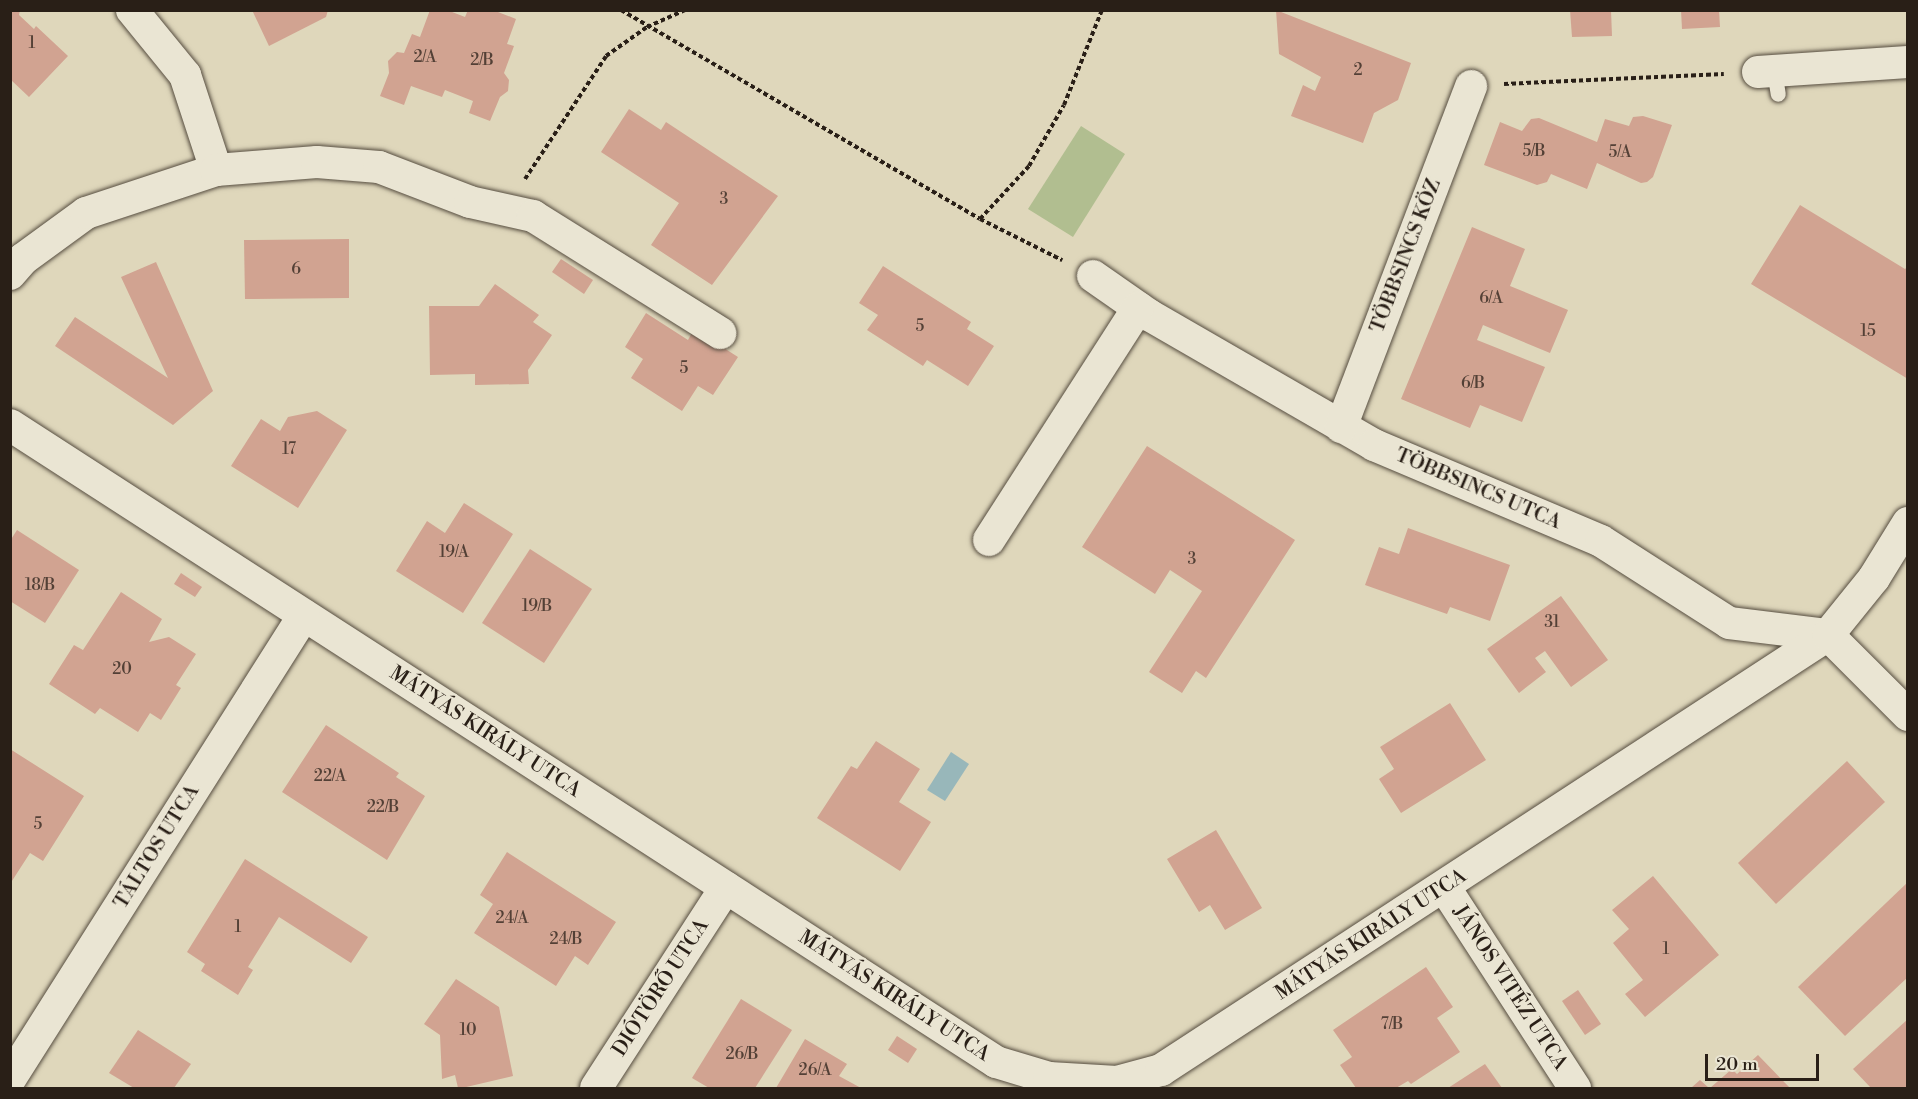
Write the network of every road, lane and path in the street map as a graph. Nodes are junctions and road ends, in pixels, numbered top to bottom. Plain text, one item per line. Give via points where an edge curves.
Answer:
1 (132, 10) edge
2 (621, 10) edge
3 (685, 10) edge
4 (1102, 10) edge
5 (647, 27) junction
6 (1908, 62) edge
7 (1770, 79) joint
8 (1471, 86) joint
9 (216, 170) junction
10 (505, 210) junction
11 (980, 219) junction
12 (10, 274) edge
13 (1093, 276) joint
14 (1138, 308) junction
15 (720, 333) dead end
16 (10, 425) edge
17 (1341, 427) junction
18 (1908, 523) edge
19 (989, 540) dead end
20 (304, 615) junction
21 (1828, 634) junction
22 (1908, 715) edge
23 (726, 887) junction
24 (1445, 888) junction
25 (10, 1079) edge
26 (1117, 1085) edge
27 (596, 1089) edge
28 (1575, 1089) edge

1 - 9 street via 185,75
2 - 5 path
3 - 5 path
4 - 11 path via 1064,105 1029,166
5 - 10 path via 606,56
5 - 11 path
6 - 7 street
7 - 8 path
8 - 17 street, TÖBBSINCS KÖZ
9 - 10 street via 317,162 379,167 470,202
9 - 12 street via 86,213 23,259
10 - 15 street via 533,216
11 - 13 path
13 - 14 street, TÖBBSINCS UTCA
14 - 17 street, TÖBBSINCS UTCA
14 - 19 street
16 - 20 street, MÁTYÁS KIRÁLY UTCA
17 - 21 street, TÖBBSINCS UTCA via 1374,445 1601,541 1730,623
18 - 21 street, MÁTYÁS KIRÁLY UTCA via 1874,578
20 - 23 street, MÁTYÁS KIRÁLY UTCA
20 - 25 street, TÁLTOS UTCA
21 - 22 street
21 - 24 street, MÁTYÁS KIRÁLY UTCA
23 - 26 street, MÁTYÁS KIRÁLY UTCA via 996,1062 1049,1078
23 - 27 street, DIÓTÖRŐ UTCA
24 - 26 street, MÁTYÁS KIRÁLY UTCA via 1161,1070
24 - 28 street, JÁNOS VITÉZ UTCA

